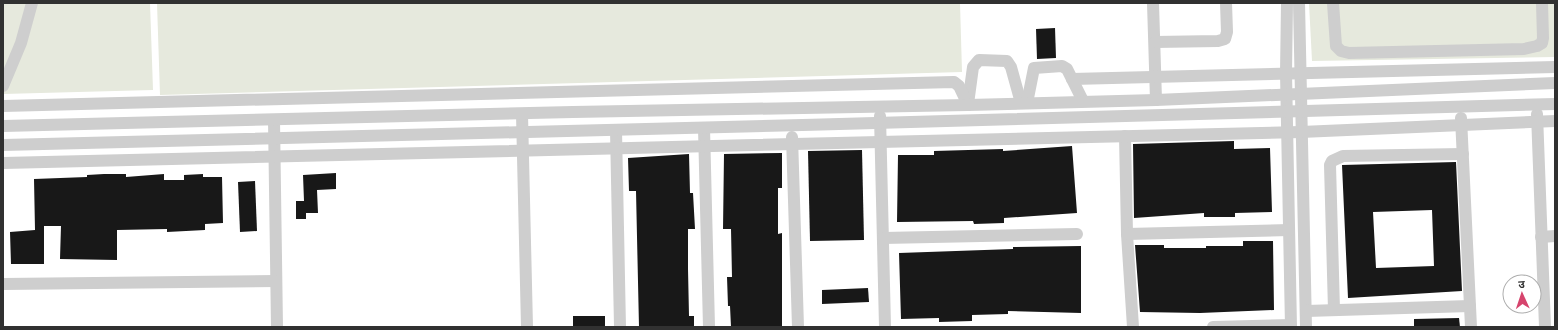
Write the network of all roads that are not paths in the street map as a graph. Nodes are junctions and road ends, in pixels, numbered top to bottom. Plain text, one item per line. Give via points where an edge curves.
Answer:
1 (32, 3) edge
2 (1153, 3) edge
3 (1226, 3) edge
4 (1287, 3) edge
5 (1299, 3) edge
6 (1333, 3) edge
7 (1542, 3) edge
8 (1155, 42) junction
9 (1555, 67) edge
10 (1300, 72) junction
11 (1286, 73) junction
12 (1155, 76) junction
13 (1072, 79) junction
14 (1555, 83) edge
15 (3, 86) edge
16 (1286, 94) junction
17 (1301, 94) junction
18 (1156, 100) junction
19 (1083, 101) junction
20 (1024, 103) junction
21 (1555, 104) edge
22 (1537, 105) junction
23 (3, 106) edge
24 (968, 106) junction
25 (1461, 107) junction
26 (880, 108) junction
27 (1301, 112) junction
28 (1287, 113) junction
29 (522, 114) junction
30 (274, 120) junction
31 (1555, 120) edge
32 (1538, 121) junction
33 (880, 124) junction
34 (1461, 125) junction
35 (3, 126) edge
36 (792, 126) junction
37 (704, 128) junction
38 (616, 130) junction
39 (522, 132) junction
40 (1287, 132) junction
41 (1301, 132) junction
42 (1125, 136) junction
43 (274, 138) junction
44 (881, 142) junction
45 (793, 144) junction
46 (3, 145) edge
47 (704, 146) junction
48 (617, 148) junction
49 (522, 151) junction
50 (1463, 154) junction
51 (274, 156) junction
52 (3, 163) edge
53 (1289, 230) junction
54 (1076, 234) dead end
55 (1127, 234) junction
56 (1555, 236) edge
57 (1541, 237) junction
58 (883, 238) junction
59 (276, 281) junction
60 (3, 284) edge
61 (1470, 306) junction
62 (1334, 310) junction
63 (1306, 311) junction
64 (1550, 312) edge
65 (1291, 326) edge
66 (277, 327) edge
67 (527, 327) edge
68 (620, 327) edge
69 (709, 327) edge
70 (798, 327) edge
71 (885, 327) edge
72 (1133, 327) edge
73 (1213, 327) edge
74 (1306, 327) edge
75 (1471, 327) edge
76 (1545, 327) edge

1 - 15 street
2 - 8 street
3 - 8 street via 1225,38 1218,41
4 - 11 street
5 - 10 street
6 - 7 street via 1336,46 1342,51 1349,52 1524,49 1537,46 1542,43 1543,38
8 - 12 street
9 - 10 street
10 - 11 street
10 - 17 street
11 - 12 street
11 - 16 street
12 - 13 street
12 - 18 street
13 - 19 street
13 - 20 street via 1066,67 1034,68
14 - 17 street
16 - 17 street
16 - 18 street
16 - 28 street
17 - 27 street
18 - 19 street
19 - 20 street
20 - 24 street
20 - 24 street via 1007,61 979,60 972,67
21 - 22 street
22 - 25 street
22 - 32 street
23 - 24 street via 954,82 959,86
24 - 26 street
25 - 27 street
25 - 34 street
26 - 29 street
26 - 33 street
27 - 28 street
27 - 41 street
28 - 33 street
28 - 40 street
29 - 30 street
29 - 39 street
30 - 35 street
30 - 43 street
31 - 32 street
32 - 34 street
32 - 57 street
33 - 36 street
33 - 44 street
34 - 41 street
34 - 50 street
36 - 37 street
36 - 45 street
37 - 38 street
37 - 47 street
38 - 39 street
38 - 48 street
39 - 43 street
39 - 49 street
40 - 41 street
40 - 42 street
40 - 53 street
41 - 63 street
42 - 44 street
42 - 55 street
43 - 46 street
43 - 51 street
44 - 45 street
44 - 58 street
45 - 47 street
45 - 70 street
47 - 48 street
47 - 69 street
48 - 49 street
48 - 68 street
49 - 51 street
49 - 67 street
50 - 61 street
50 - 62 street via 1343,156 1332,161 1330,165
51 - 52 street
51 - 59 street
53 - 55 street
53 - 65 street
54 - 58 street
55 - 72 street
56 - 57 street
57 - 64 street
58 - 71 street
59 - 60 street
59 - 66 street
61 - 62 street
61 - 75 street
62 - 63 street
63 - 74 street
64 - 76 street
65 - 73 street

